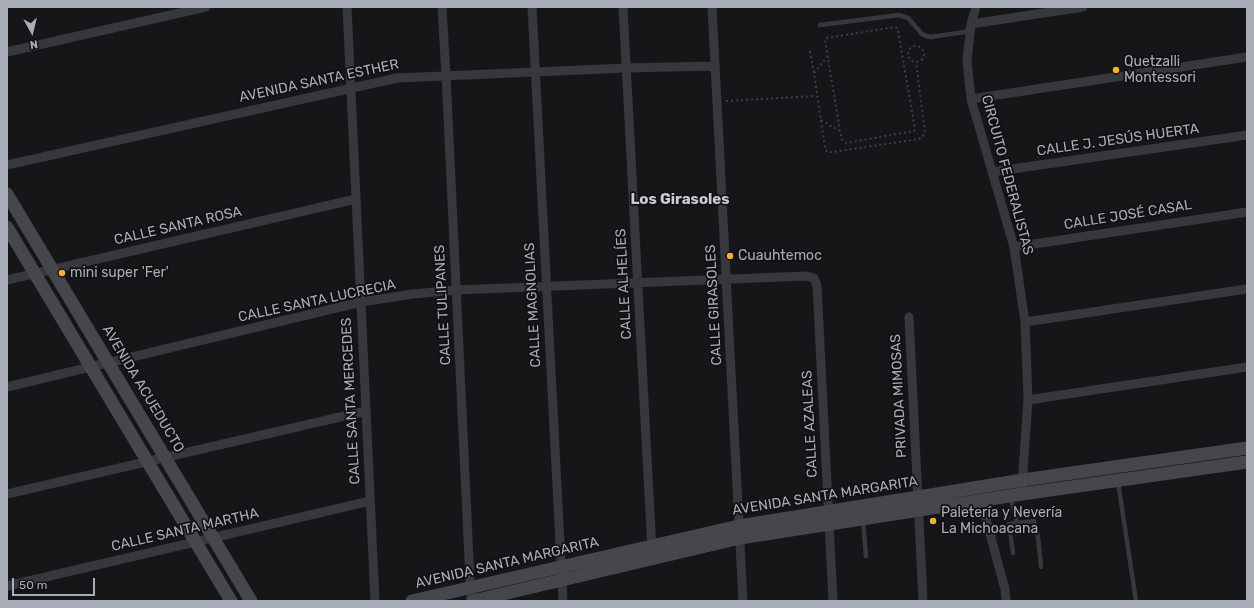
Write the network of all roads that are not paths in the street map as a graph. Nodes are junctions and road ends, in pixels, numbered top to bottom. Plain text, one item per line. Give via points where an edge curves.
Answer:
1 (206, 7) edge
2 (347, 7) edge
3 (442, 7) edge
4 (532, 7) edge
5 (623, 7) edge
6 (712, 7) edge
7 (976, 7) edge
8 (1083, 7) edge
9 (820, 25) dead end
10 (971, 28) junction
11 (7, 52) edge
12 (1247, 57) edge
13 (715, 66) junction
14 (626, 68) junction
15 (535, 72) junction
16 (446, 76) junction
17 (351, 87) junction
18 (971, 99) junction
19 (1247, 135) edge
20 (7, 166) edge
21 (992, 172) junction
22 (7, 194) edge
23 (356, 199) junction
24 (1247, 212) edge
25 (7, 227) edge
26 (1014, 247) junction
27 (52, 269) junction
28 (35, 273) junction
29 (806, 276) joint
30 (726, 278) junction
31 (7, 280) edge
32 (638, 282) junction
33 (546, 286) junction
34 (1247, 289) edge
35 (456, 290) junction
36 (361, 302) junction
37 (909, 317) dead end
38 (1025, 322) junction
39 (109, 364) junction
40 (1247, 367) edge
41 (91, 368) junction
42 (7, 387) edge
43 (1028, 400) junction
44 (366, 411) junction
45 (1247, 448) edge
46 (165, 458) junction
47 (148, 462) junction
48 (1247, 462) edge
49 (1023, 480) junction
50 (1117, 480) junction
51 (7, 494) edge
52 (1016, 495) junction
53 (917, 497) junction
54 (370, 501) junction
55 (981, 501) junction
56 (918, 510) junction
57 (829, 518) junction
58 (863, 519) junction
59 (1017, 523) junction
60 (739, 532) junction
61 (213, 538) junction
62 (196, 542) junction
63 (652, 552) junction
64 (1013, 553) dead end
65 (866, 556) dead end
66 (1041, 567) dead end
67 (561, 573) junction
68 (7, 586) edge
69 (471, 588) junction
70 (231, 601) edge
71 (251, 601) edge
72 (375, 601) edge
73 (412, 601) edge
74 (472, 601) edge
75 (563, 601) edge
76 (743, 601) edge
77 (833, 601) edge
78 (923, 601) edge
79 (1006, 601) edge
80 (1136, 601) edge

1 - 11 street
2 - 17 street, CALLE SANTA MERCEDES
3 - 16 street, CALLE TULIPANES
4 - 15 street, CALLE MAGNOLIAS
5 - 14 street, CALLE ALHELÍES
6 - 13 street, CALLE GIRASOLES
7 - 10 street, CIRCUITO FEDERALISTAS
8 - 10 street
9 - 10 lane via 899,15 908,18 922,34 931,37
10 - 18 street, CIRCUITO FEDERALISTAS via 967,60
12 - 18 street
13 - 14 street, AVENIDA SANTA ESTHER
13 - 30 street, CALLE GIRASOLES
14 - 15 street, AVENIDA SANTA ESTHER
14 - 32 street, CALLE ALHELÍES
15 - 16 street, AVENIDA SANTA ESTHER
15 - 33 street, CALLE MAGNOLIAS
16 - 17 street, AVENIDA SANTA ESTHER via 397,78
16 - 35 street, CALLE TULIPANES
17 - 20 street, AVENIDA SANTA ESTHER
17 - 23 street, CALLE SANTA MERCEDES
18 - 21 street, CIRCUITO FEDERALISTAS
19 - 21 street, CALLE J. JESÚS HUERTA
21 - 26 street, CIRCUITO FEDERALISTAS
22 - 27 main road, AVENIDA ACUEDUCTO
23 - 27 street, CALLE SANTA ROSA
23 - 36 street, CALLE SANTA MERCEDES
24 - 26 street, CALLE JOSÉ CASAL
25 - 28 main road
26 - 38 street, CIRCUITO FEDERALISTAS
27 - 28 street, CALLE SANTA ROSA
27 - 39 main road, AVENIDA ACUEDUCTO
28 - 31 street, CALLE SANTA ROSA
28 - 41 main road
29 - 30 street, CALLE SANTA LUCRECIA
29 - 57 street, CALLE AZALEAS via 814,278 817,286
30 - 32 street, CALLE SANTA LUCRECIA
30 - 60 street, CALLE GIRASOLES
32 - 33 street, CALLE SANTA LUCRECIA
32 - 63 street, CALLE ALHELÍES
33 - 35 street, CALLE SANTA LUCRECIA
33 - 67 street, CALLE MAGNOLIAS
34 - 38 street
35 - 36 street, CALLE SANTA LUCRECIA
35 - 69 street, CALLE TULIPANES
36 - 39 street, CALLE SANTA LUCRECIA
36 - 44 street, CALLE SANTA MERCEDES
37 - 53 street, PRIVADA MIMOSAS
38 - 43 street, CIRCUITO FEDERALISTAS
39 - 41 street, CALLE SANTA LUCRECIA
39 - 46 main road, AVENIDA ACUEDUCTO
40 - 43 street
41 - 42 street, CALLE SANTA LUCRECIA
41 - 47 main road
43 - 49 street, CIRCUITO FEDERALISTAS
44 - 46 street
44 - 54 street, CALLE SANTA MERCEDES
45 - 49 main road, AVENIDA SANTA MARGARITA
46 - 47 street
46 - 61 main road, AVENIDA ACUEDUCTO
47 - 51 street
47 - 62 main road
48 - 50 main road, AVENIDA SANTA MARGARITA
49 - 52 street, CIRCUITO FEDERALISTAS
49 - 53 main road, AVENIDA SANTA MARGARITA
50 - 52 main road, AVENIDA SANTA MARGARITA
50 - 80 lane
52 - 55 main road, AVENIDA SANTA MARGARITA
52 - 59 lane
53 - 56 street, PRIVADA MIMOSAS
53 - 57 main road, AVENIDA SANTA MARGARITA
54 - 61 street, CALLE SANTA MARTHA
54 - 72 street, CALLE SANTA MERCEDES
55 - 56 main road, AVENIDA SANTA MARGARITA
55 - 79 street
56 - 58 main road, AVENIDA SANTA MARGARITA
56 - 78 street, PRIVADA MIMOSAS
57 - 58 main road, AVENIDA SANTA MARGARITA
57 - 60 main road, AVENIDA SANTA MARGARITA
57 - 77 street, CALLE AZALEAS
58 - 65 lane
59 - 64 lane via 1009,524
59 - 66 lane via 1034,521
60 - 63 main road, AVENIDA SANTA MARGARITA
60 - 76 street, CALLE GIRASOLES
61 - 62 street, CALLE SANTA MARTHA
61 - 71 main road, AVENIDA ACUEDUCTO
62 - 68 street, CALLE SANTA MARTHA
62 - 70 main road
63 - 67 main road, AVENIDA SANTA MARGARITA
67 - 69 main road, AVENIDA SANTA MARGARITA
67 - 74 main road, AVENIDA SANTA MARGARITA
67 - 75 street, CALLE MAGNOLIAS
69 - 73 main road, AVENIDA SANTA MARGARITA
69 - 74 street, CALLE TULIPANES

